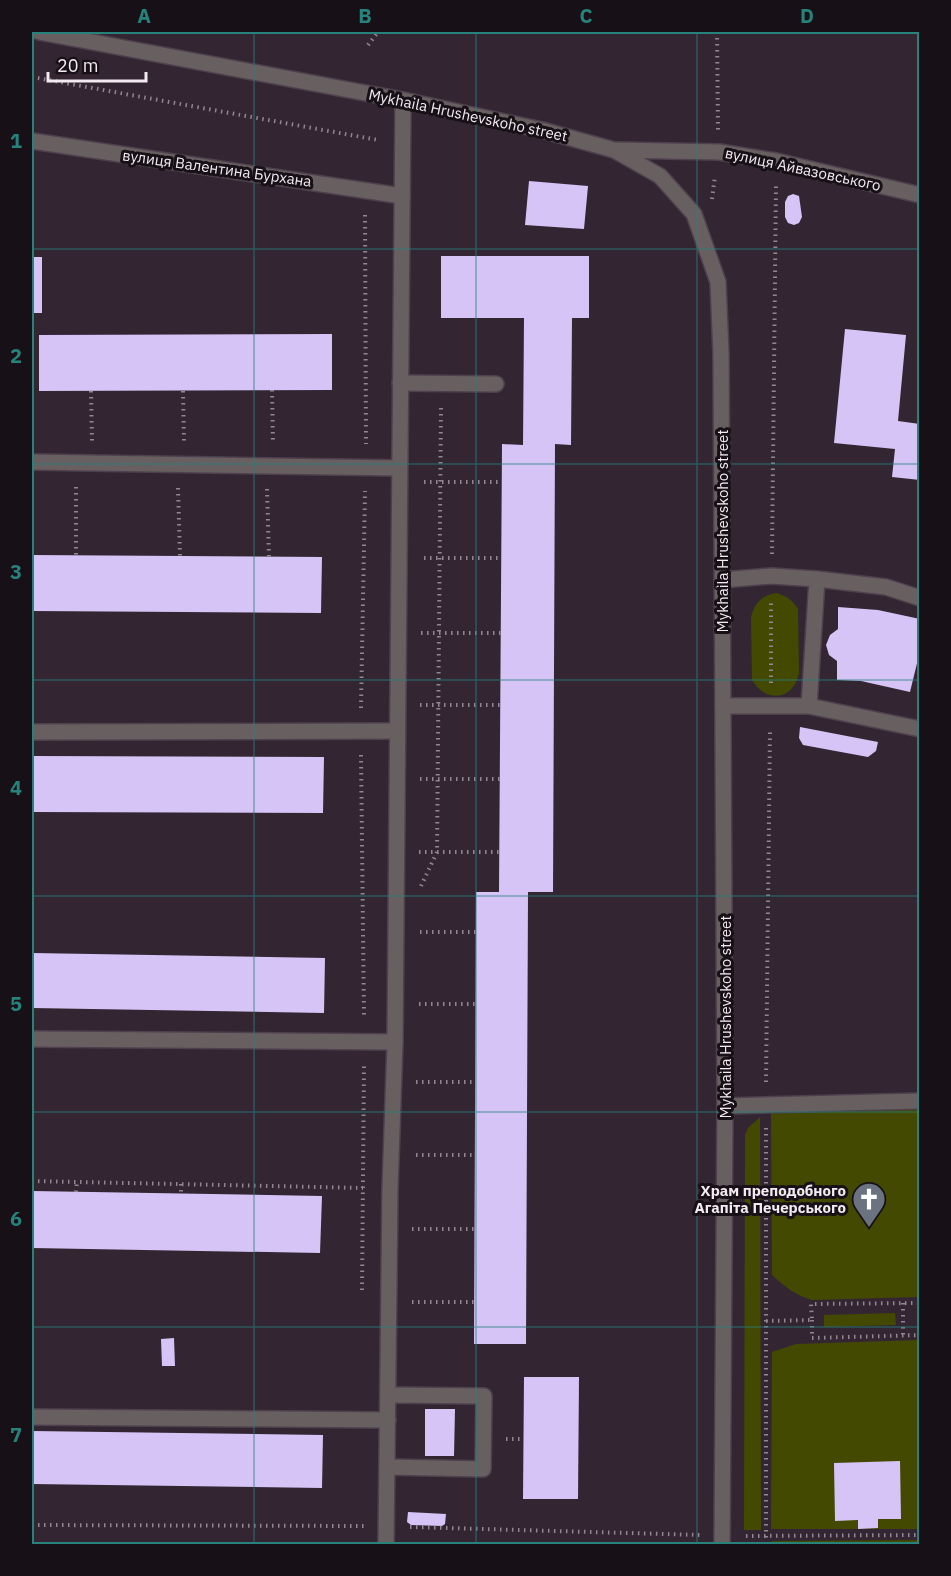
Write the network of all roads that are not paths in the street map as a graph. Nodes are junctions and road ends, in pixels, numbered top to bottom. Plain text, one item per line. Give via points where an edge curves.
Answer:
1 (39, 32) edge
2 (403, 100) junction
3 (32, 141) edge
4 (614, 150) junction
5 (920, 195) edge
6 (402, 196) junction
7 (400, 383) junction
8 (496, 384) dead end
9 (32, 462) edge
10 (399, 475) junction
11 (817, 579) junction
12 (722, 580) junction
13 (920, 598) edge
14 (723, 706) junction
15 (809, 706) junction
16 (920, 729) edge
17 (396, 731) junction
18 (32, 732) edge
19 (32, 1039) edge
20 (395, 1042) junction
21 (920, 1101) edge
22 (725, 1106) junction
23 (388, 1395) junction
24 (32, 1417) edge
25 (388, 1420) junction
26 (387, 1467) junction
27 (722, 1540) edge
28 (386, 1545) edge

1 - 2 street, Mykhaila Hrushevskoho street
2 - 4 street, Mykhaila Hrushevskoho street
2 - 6 street
3 - 6 street, вулиця Валентина Бурхана
4 - 5 street, вулиця Айвазовського via 719,152 776,160
4 - 12 street, Mykhaila Hrushevskoho street via 660,176 694,214 718,282
6 - 7 street
7 - 8 street
7 - 10 street
9 - 10 street via 366,468
10 - 17 street
11 - 12 street via 771,576
11 - 13 street via 886,587
11 - 15 street
12 - 14 street, Mykhaila Hrushevskoho street
14 - 15 street
14 - 22 street, Mykhaila Hrushevskoho street
15 - 16 street
17 - 18 street
17 - 20 street
19 - 20 street
20 - 23 street
21 - 22 street
22 - 27 street, Mykhaila Hrushevskoho street
23 - 25 street
23 - 26 street via 484,1396 484,1438 483,1469
24 - 25 street
25 - 26 street
26 - 28 street

